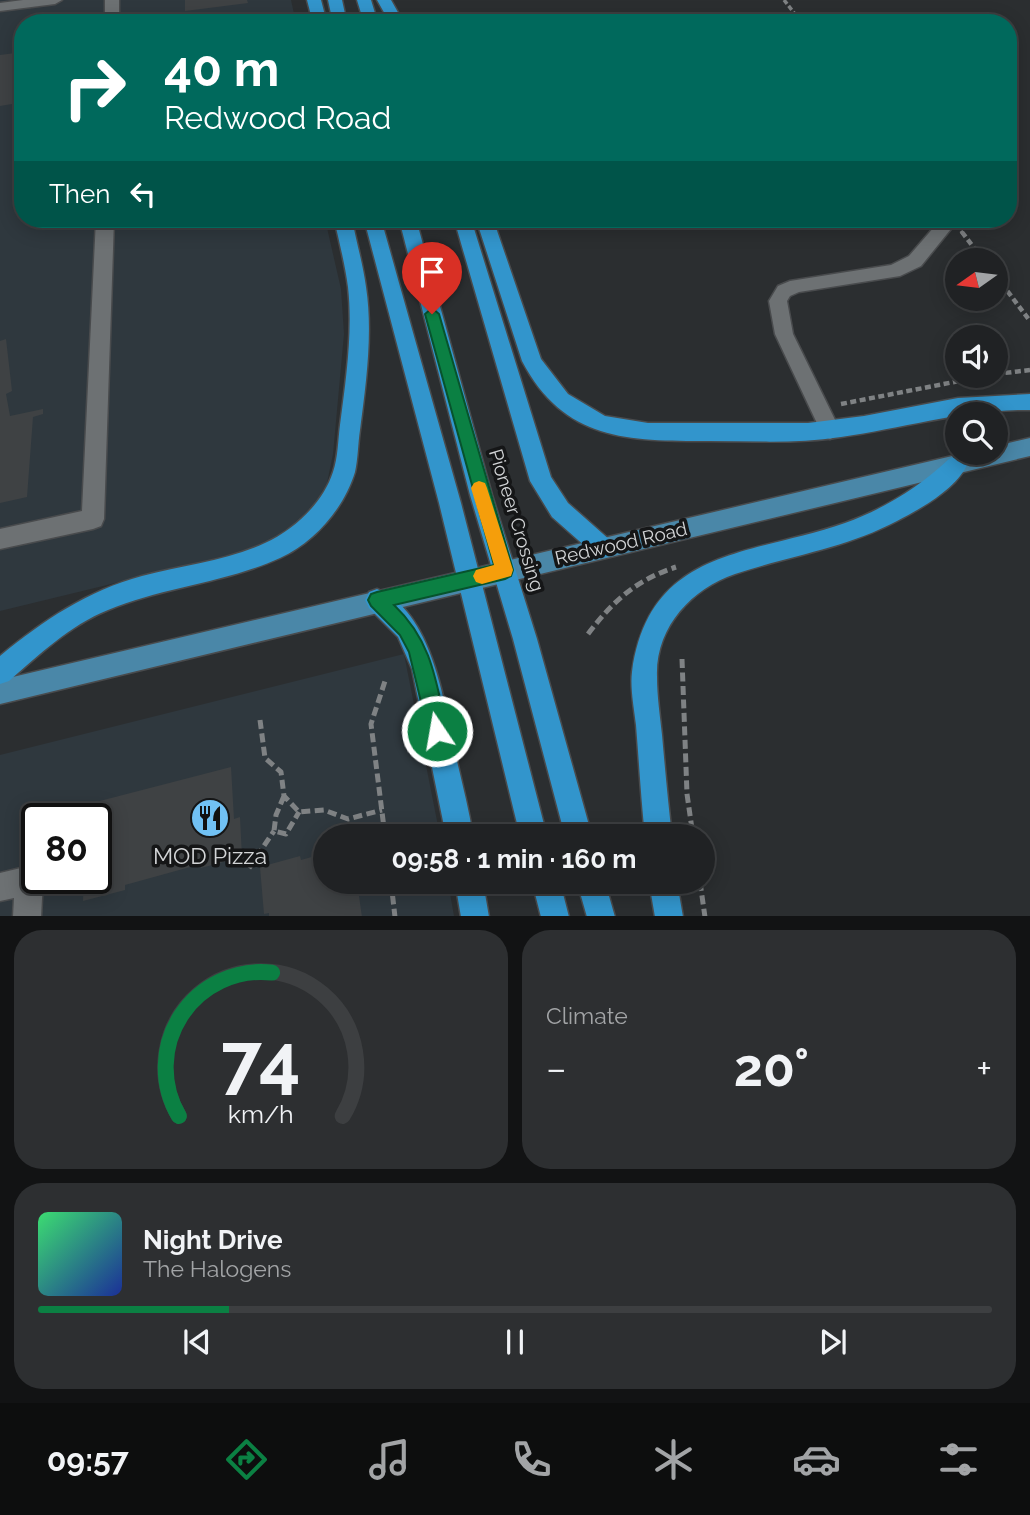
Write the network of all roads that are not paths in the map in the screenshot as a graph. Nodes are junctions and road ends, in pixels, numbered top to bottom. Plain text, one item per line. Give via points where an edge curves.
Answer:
1 (55, 0) edge
2 (0, 8) edge
3 (104, 228) edge
4 (345, 228) edge
5 (374, 228) edge
6 (409, 228) edge
7 (465, 228) edge
8 (487, 228) edge
9 (951, 228) edge
10 (1030, 402) edge
11 (830, 430) junction
12 (1030, 447) edge
13 (1008, 452) edge
14 (956, 465) joint
15 (0, 539) edge
16 (603, 548) junction
17 (505, 570) junction
18 (469, 579) junction
19 (377, 600) junction
20 (0, 672) edge
21 (0, 692) edge
22 (457, 824) edge
23 (531, 824) edge
24 (576, 824) edge
25 (657, 824) edge
26 (0, 887) edge
27 (471, 894) edge
28 (549, 894) edge
29 (595, 894) edge
30 (665, 894) edge
31 (27, 916) edge
32 (475, 916) edge
33 (555, 916) edge
34 (601, 916) edge
35 (669, 916) edge

1 - 2 street
3 - 15 street via 93,519
4 - 20 highway via 357,288 356,369 344,471 321,514 298,536 265,556 103,600 52,629
5 - 18 highway
6 - 17 highway, Pioneer Crossing
7 - 16 highway via 541,481 560,510
8 - 11 highway via 532,361 548,387 572,409 604,424 641,431
9 - 11 street via 915,261 894,271 817,282 784,291 778,301 784,334
10 - 11 highway via 952,407
12 - 13 main road, Redwood Road
14 - 16 main road, Redwood Road
14 - 25 highway via 920,496 876,521 705,575 682,590 663,611 647,648 644,674
16 - 17 main road, Redwood Road
17 - 18 main road, Redwood Road
17 - 24 highway, Pioneer Crossing
18 - 19 main road, Redwood Road
18 - 23 highway
19 - 21 main road, Redwood Road
19 - 22 highway via 406,629 424,668
26 - 31 street via 29,880
27 - 32 highway
28 - 33 highway
29 - 34 highway
30 - 35 highway

